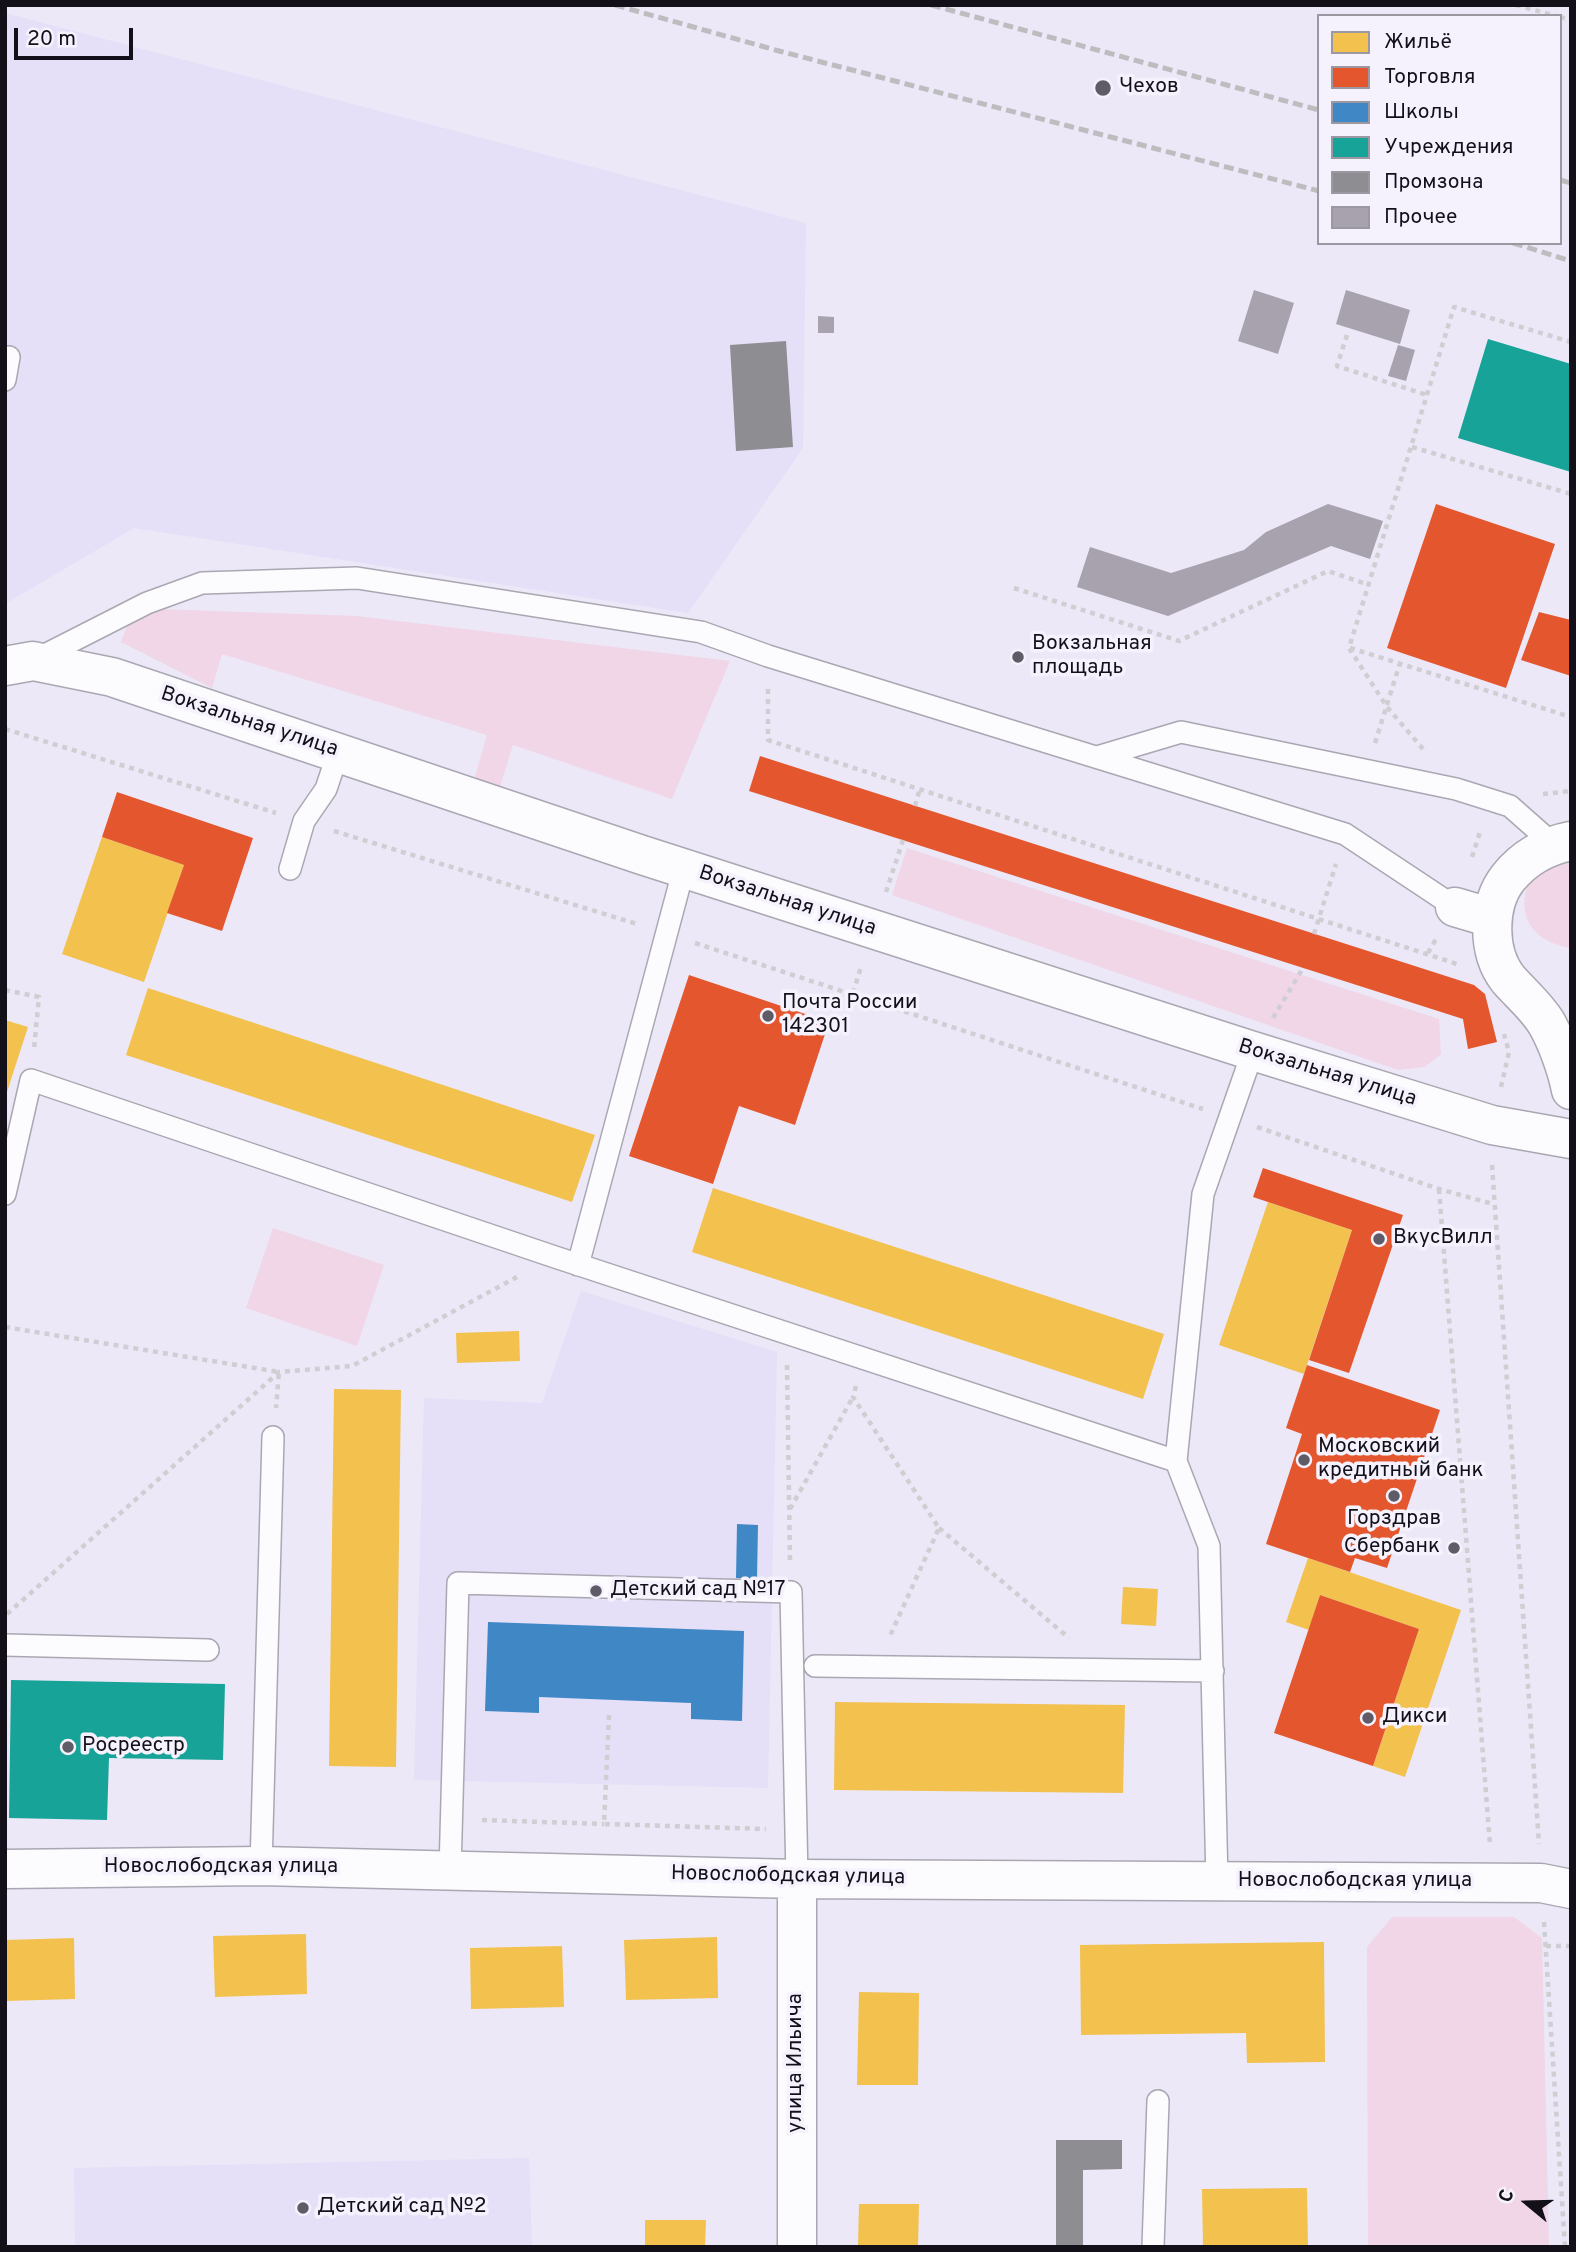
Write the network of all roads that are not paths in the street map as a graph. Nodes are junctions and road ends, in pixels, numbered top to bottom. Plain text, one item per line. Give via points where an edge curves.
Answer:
1 (5, 357) edge
2 (5, 380) edge
3 (19, 663) edge
4 (338, 753) junction
5 (1097, 757) junction
6 (1562, 843) edge
7 (290, 869) dead end
8 (684, 869) junction
9 (1455, 907) joint
10 (1492, 918) junction
11 (1527, 998) junction
12 (1571, 1012) edge
13 (1253, 1051) junction
14 (1571, 1090) edge
15 (1571, 1139) edge
16 (5, 1194) edge
17 (578, 1265) junction
18 (274, 1437) dead end
19 (1176, 1461) junction
20 (5, 1645) edge
21 (208, 1650) dead end
22 (815, 1666) dead end
23 (1213, 1671) junction
24 (261, 1866) junction
25 (5, 1869) edge
26 (450, 1871) junction
27 (797, 1879) junction
28 (1217, 1881) junction
29 (1556, 1886) edge
30 (1158, 2101) dead end
31 (797, 2247) edge
32 (1153, 2247) edge

1 - 2 lane via 9,357
3 - 4 street, Вокзальная улица via 112,677
3 - 5 lane via 202,583 357,578 701,632
4 - 7 lane via 326,789 304,821
4 - 8 street, Вокзальная улица
5 - 6 lane via 1181,732 1456,789 1510,806
5 - 9 lane via 1345,834
6 - 10 street via 1520,863 1502,887
8 - 13 street, Вокзальная улица
8 - 17 lane
9 - 10 street
10 - 11 street via 1494,948 1506,977
11 - 12 street
11 - 14 street via 1547,1024
13 - 15 street, Вокзальная улица via 1492,1125
13 - 19 lane via 1203,1194
16 - 17 lane via 31,1080
17 - 19 lane
18 - 24 lane
19 - 23 lane via 1209,1546
20 - 21 lane
22 - 23 lane
23 - 28 lane
24 - 25 street, Новослободская улица
24 - 26 street, Новослободская улица
26 - 27 street, Новослободская улица
26 - 27 lane via 458,1583 791,1592
27 - 28 street, Новослободская улица
27 - 31 street, улица Ильича
28 - 29 street, Новослободская улица
30 - 32 lane

